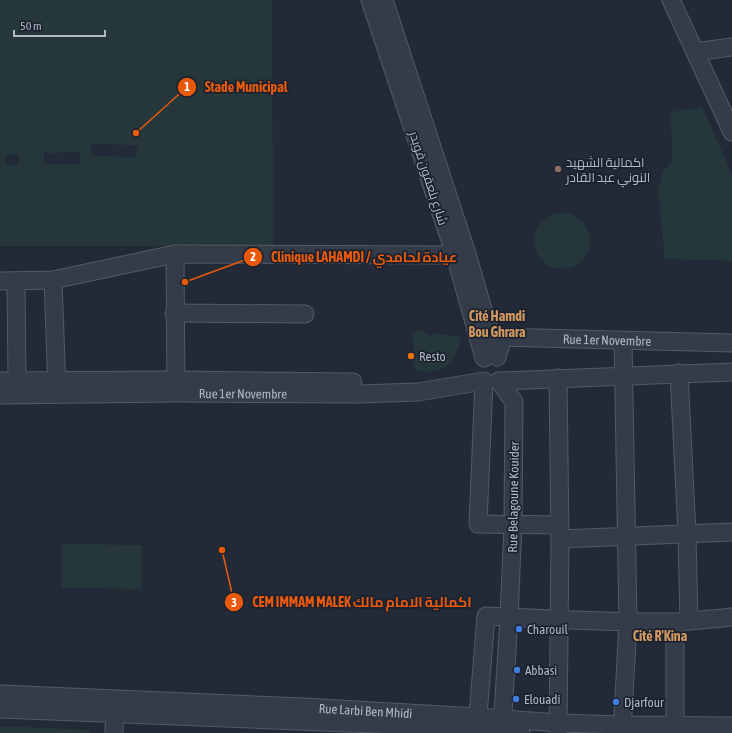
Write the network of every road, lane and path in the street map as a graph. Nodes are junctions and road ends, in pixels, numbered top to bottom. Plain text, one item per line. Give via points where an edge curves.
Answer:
1 (370, 0) edge
2 (384, 0) edge
3 (671, 0) edge
4 (732, 47) edge
5 (695, 52) junction
6 (401, 72) junction
7 (728, 115) edge
8 (732, 132) edge
9 (460, 253) junction
10 (175, 254) junction
11 (54, 280) junction
12 (8, 281) edge
13 (174, 313) junction
14 (305, 314) dead end
15 (623, 340) junction
16 (732, 343) edge
17 (489, 370) junction
18 (732, 372) edge
19 (679, 374) junction
20 (624, 376) junction
21 (558, 378) junction
22 (0, 381) edge
23 (17, 381) junction
24 (57, 387) junction
25 (176, 387) junction
26 (0, 395) edge
27 (513, 525) junction
28 (560, 532) junction
29 (732, 532) edge
30 (687, 534) junction
31 (627, 535) junction
32 (509, 617) junction
33 (732, 618) edge
34 (560, 621) junction
35 (682, 621) junction
36 (628, 622) junction
37 (0, 694) edge
38 (115, 707) junction
39 (0, 709) edge
40 (230, 718) edge
41 (388, 723) edge
42 (478, 723) junction
43 (675, 726) junction
44 (558, 728) edge
45 (622, 729) edge
46 (726, 729) edge
47 (508, 730) edge
48 (114, 733) edge

1 - 6 street, شارع بلعقون قويدر
2 - 6 street, شارع بلعقون قويدر
3 - 5 street
4 - 5 street
5 - 7 street
6 - 9 street, شارع بلعقون قويدر
7 - 8 street
9 - 10 street
9 - 17 street, شارع بلعقون قويدر
10 - 11 street
10 - 13 street
11 - 12 street
11 - 24 street
12 - 23 street
13 - 14 street
13 - 25 street
15 - 16 street, Rue 1er Novembre
15 - 17 street, Rue 1er Novembre via 503,337
15 - 20 street
17 - 21 street, Rue 1er Novembre
17 - 25 street, Rue 1er Novembre via 418,386 382,383
17 - 27 street, Rue Belagoune Kouider via 514,402
17 - 27 street via 478,524
18 - 19 street, Rue 1er Novembre
19 - 20 street, Rue 1er Novembre
19 - 30 street
20 - 21 street, Rue 1er Novembre
20 - 31 street
21 - 28 street
22 - 23 street, Rue 1er Novembre
23 - 24 street, Rue 1er Novembre
24 - 25 street, Rue 1er Novembre
24 - 26 street, Rue 1er Novembre
27 - 28 street
27 - 32 street, Rue Belagoune Kouider
28 - 31 street
28 - 34 street
29 - 30 street
30 - 31 street
30 - 35 street
31 - 36 street
32 - 34 street
32 - 42 street via 486,616
32 - 47 street, Rue Belagoune Kouider
33 - 35 street
34 - 36 street
34 - 44 street
35 - 36 street
35 - 43 street
36 - 45 street
37 - 38 street, Rue Larbi Ben Mhidi
38 - 39 street, Rue Larbi Ben Mhidi
38 - 40 street, Rue Larbi Ben Mhidi
38 - 48 street
40 - 41 street, Rue Larbi Ben Mhidi via 303,714
41 - 42 street, Rue Larbi Ben Mhidi
42 - 47 street, Rue Larbi Ben Mhidi
43 - 45 street, Rue Larbi Ben Mhidi
43 - 46 street, Rue Larbi Ben Mhidi
44 - 45 street, Rue Larbi Ben Mhidi
44 - 47 street, Rue Larbi Ben Mhidi

